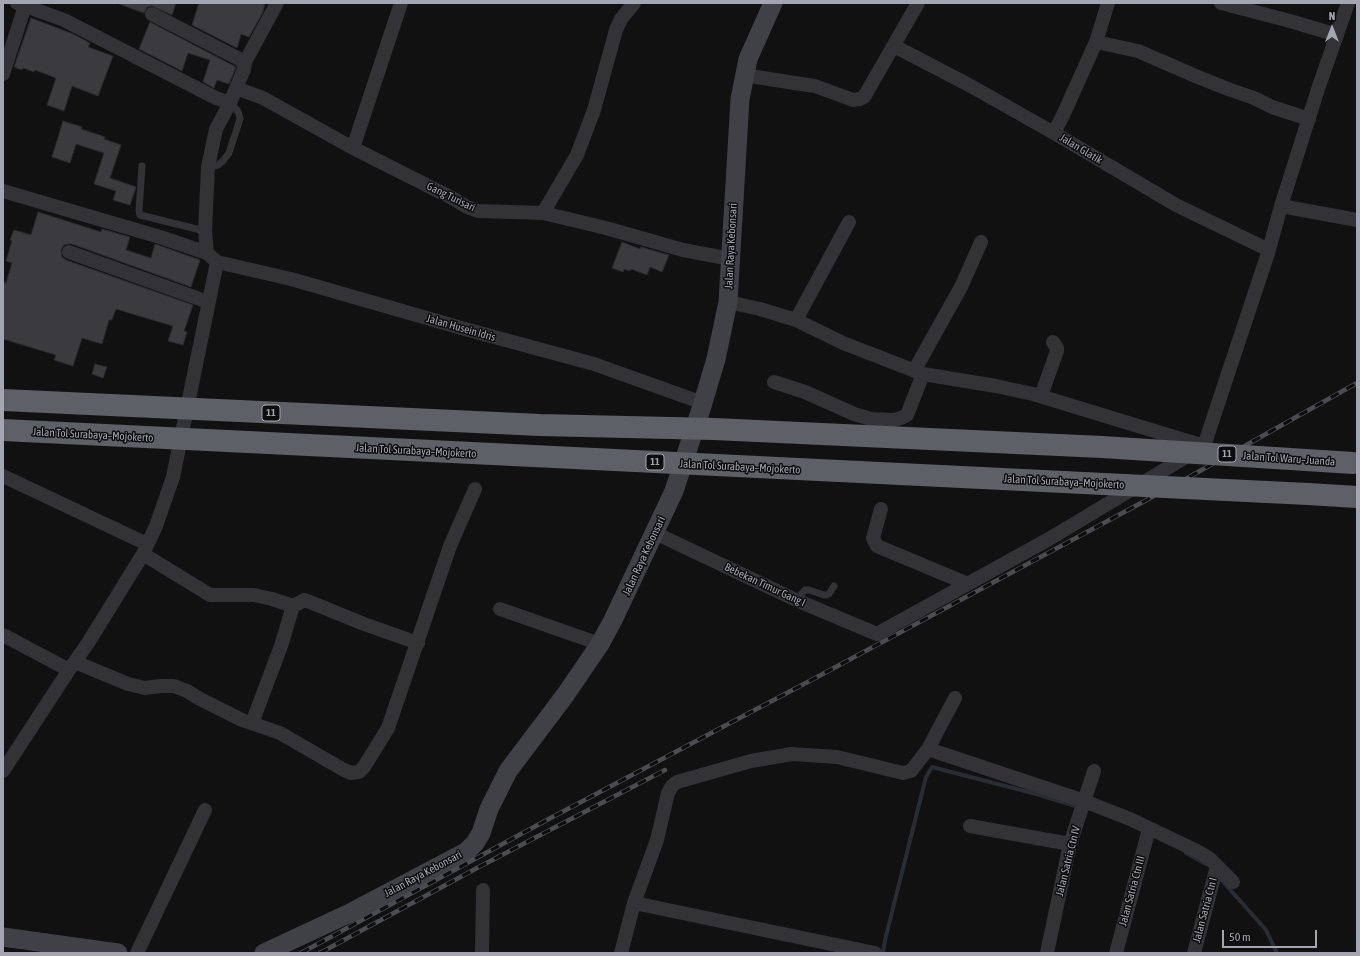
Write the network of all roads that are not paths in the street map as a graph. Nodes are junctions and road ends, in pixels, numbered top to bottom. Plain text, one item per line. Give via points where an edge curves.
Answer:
1 (277, 3) edge
2 (402, 3) edge
3 (634, 3) edge
4 (773, 3) edge
5 (918, 3) edge
6 (1108, 3) edge
7 (1221, 3) edge
8 (1348, 3) edge
9 (21, 4) edge
10 (152, 14) dead end
11 (1337, 35) junction
12 (1096, 42) junction
13 (894, 46) junction
14 (245, 62) junction
15 (3, 74) edge
16 (744, 75) junction
17 (236, 88) junction
18 (230, 103) junction
19 (1309, 119) junction
20 (1054, 132) junction
21 (353, 148) junction
22 (142, 166) dead end
23 (208, 167) junction
24 (3, 191) edge
25 (1281, 206) junction
26 (543, 213) junction
27 (1357, 220) edge
28 (849, 222) dead end
29 (205, 230) junction
30 (981, 242) dead end
31 (1269, 250) junction
32 (69, 252) dead end
33 (212, 257) junction
34 (731, 259) junction
35 (208, 302) junction
36 (728, 302) junction
37 (796, 320) junction
38 (1053, 342) dead end
39 (919, 373) junction
40 (774, 382) dead end
41 (1041, 396) junction
42 (3, 400) edge
43 (703, 404) junction
44 (3, 430) edge
45 (1204, 446) junction
46 (1356, 459) edge
47 (3, 476) edge
48 (475, 489) dead end
49 (1357, 497) edge
50 (881, 509) dead end
51 (655, 533) junction
52 (145, 549) junction
53 (968, 584) junction
54 (834, 586) dead end
55 (796, 600) junction
56 (293, 606) junction
57 (500, 609) dead end
58 (3, 635) edge
59 (418, 643) junction
60 (600, 644) junction
61 (72, 666) junction
62 (955, 698) dead end
63 (252, 723) junction
64 (928, 749) junction
65 (3, 770) edge
66 (1094, 771) dead end
67 (1083, 806) junction
68 (205, 810) dead end
69 (970, 826) dead end
70 (1148, 831) junction
71 (1070, 844) junction
72 (1215, 872) junction
73 (1232, 882) dead end
74 (483, 890) dead end
75 (634, 903) junction
76 (3, 937) edge
77 (118, 953) edge
78 (137, 953) edge
79 (264, 953) edge
80 (482, 953) edge
81 (621, 953) edge
82 (875, 953) edge
83 (1047, 953) edge
84 (1116, 953) edge
85 (1194, 953) edge

1 - 14 street
2 - 21 street
3 - 26 street via 616,30 594,110 577,155
4 - 16 main road, Jalan Raya Kebonsari via 748,59
5 - 13 street
6 - 12 street
7 - 11 street
8 - 11 street
9 - 15 street
9 - 18 street via 64,20
10 - 14 street
11 - 19 street
12 - 19 street via 1138,51 1272,107
12 - 20 street
13 - 16 street via 864,97 860,99 853,100 815,86
13 - 20 street, Jalan Glatik
14 - 17 street
16 - 34 main road, Jalan Raya Kebonsari via 740,99
17 - 18 street
17 - 21 street, Gang Turisari via 263,98
18 - 23 street via 216,129
18 - 23 lane via 240,114 240,119 229,153 218,165
19 - 25 street
20 - 31 street, Jalan Glatik via 1176,205
21 - 26 street, Gang Turisari via 478,211
22 - 29 lane via 140,215
23 - 29 street
24 - 33 street, Jalan Husein Idris via 160,237
25 - 27 street
25 - 31 street
26 - 34 street, Gang Turisari via 684,250
28 - 37 street
29 - 33 street
30 - 39 street
31 - 45 street
32 - 35 street
33 - 35 street
33 - 43 street, Jalan Husein Idris via 594,364
34 - 36 main road, Jalan Raya Kebonsari
35 - 52 street via 174,477
36 - 37 street
36 - 43 main road, Jalan Raya Kebonsari
37 - 39 street via 843,343
38 - 41 street via 1057,351
39 - 40 street via 907,415 894,420 860,416
39 - 41 street
41 - 45 street
42 - 46 highway, Jalan Tol Waru–Juanda / 11, bridge
43 - 51 main road, Jalan Raya Kebonsari via 674,491
44 - 49 highway, Jalan Tol Surabaya–Mojokerto / 11, bridge
45 - 53 street via 1049,539
47 - 52 street
48 - 59 street via 450,546
50 - 53 street via 873,538 877,546
51 - 55 street, Bebekan Timur Gang I
51 - 60 main road, Jalan Raya Kebonsari
52 - 56 street via 210,595 254,595
52 - 61 street
53 - 55 street, Bebekan Timur Gang I via 877,634
54 - 55 lane via 826,595 805,590
56 - 59 street via 304,600
56 - 63 street
57 - 60 street
58 - 61 street
59 - 63 street via 388,728 359,772 351,773 344,770 280,733
60 - 79 main road, Jalan Raya Kebonsari via 508,771 489,809 481,833 466,852 352,912
61 - 63 street via 145,688 174,686
61 - 65 street
62 - 64 street
64 - 67 street
64 - 75 street via 911,771 903,773 837,757 792,754 751,761 677,782 668,793 657,840
66 - 67 street, Jalan Satria Ctn IV
67 - 70 street via 1130,819
67 - 71 street, Jalan Satria Ctn IV
68 - 78 street
69 - 71 street
70 - 72 street via 1209,858
70 - 84 street, Jalan Satria Ctn III
71 - 83 street, Jalan Satria Ctn IV
72 - 73 street
72 - 85 street, Jalan Satria Ctn I
74 - 80 street
75 - 81 street
75 - 82 street
76 - 77 main road

